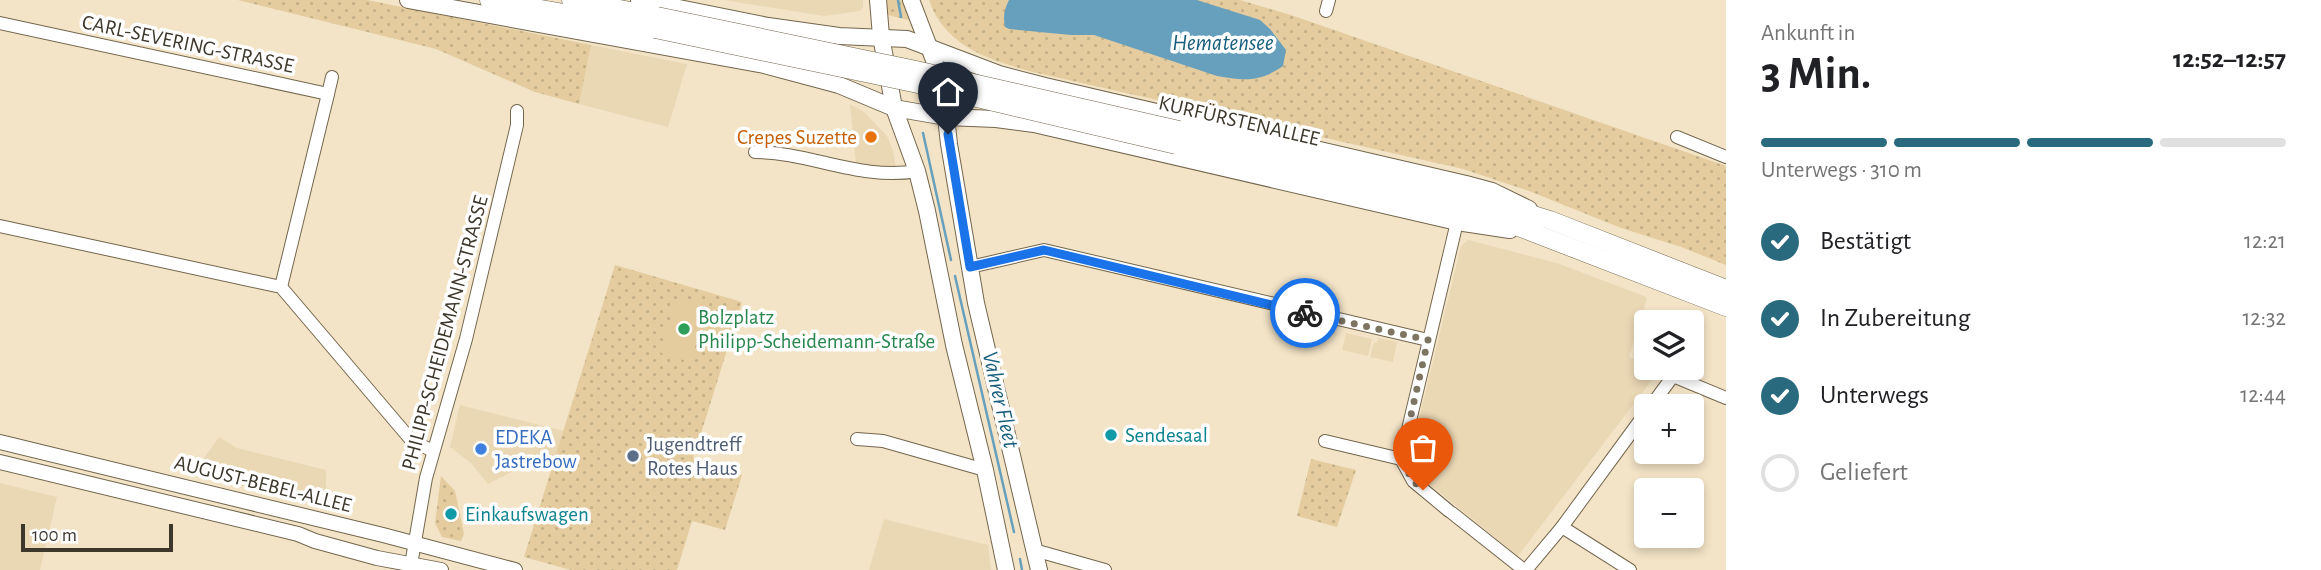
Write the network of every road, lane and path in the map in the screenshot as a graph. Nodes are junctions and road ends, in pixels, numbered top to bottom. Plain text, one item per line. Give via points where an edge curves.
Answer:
1 (408, 0) edge
2 (489, 0) edge
3 (571, 0) edge
4 (639, 0) edge
5 (878, 0) edge
6 (911, 0) edge
7 (0, 23) edge
8 (656, 23) junction
9 (881, 36) junction
10 (930, 47) junction
11 (332, 77) dead end
12 (327, 94) junction
13 (894, 108) junction
14 (517, 111) dead end
15 (946, 117) junction
16 (1677, 137) dead end
17 (755, 152) dead end
18 (1726, 157) edge
19 (917, 171) junction
20 (1457, 222) junction
21 (0, 226) edge
22 (1544, 227) junction
23 (954, 270) junction
24 (281, 287) junction
25 (1726, 289) edge
26 (1726, 307) edge
27 (1428, 340) junction
28 (1660, 394) edge
29 (1726, 398) edge
30 (1634, 429) edge
31 (857, 439) dead end
32 (1325, 441) dead end
33 (0, 442) edge
34 (433, 451) junction
35 (1401, 459) junction
36 (0, 462) edge
37 (985, 470) junction
38 (1562, 527) junction
39 (414, 543) junction
40 (1002, 548) junction
41 (1034, 550) junction
42 (411, 565) junction
43 (441, 570) edge
44 (515, 570) edge
45 (1006, 570) edge
46 (1039, 570) edge
47 (1105, 570) edge
48 (1525, 570) edge
49 (1630, 570) edge

1 - 13 main road, KURFÜRSTENALLEE via 764,65 839,85
2 - 8 main road
3 - 8 main road
4 - 9 main road, KURFÜRSTENALLEE via 768,26 839,36
5 - 9 main road
6 - 10 main road
7 - 12 street, CARL-SEVERING-STRASSE
8 - 22 main road, KURFÜRSTENALLEE, bridge via 1463,196
9 - 10 main road, KURFÜRSTENALLEE
9 - 13 main road
10 - 15 main road via 942,81
10 - 22 main road, KURFÜRSTENALLEE via 1045,86 1492,191
11 - 12 street
12 - 24 street
13 - 15 main road, KURFÜRSTENALLEE
13 - 19 main road
14 - 34 street, PHILIPP-SCHEIDEMANN-STRASSE via 466,340
15 - 20 main road, KURFÜRSTENALLEE via 1034,124
15 - 23 main road
16 - 18 street
17 - 19 street via 776,152 871,173
19 - 23 main road
20 - 22 main road, KURFÜRSTENALLEE
20 - 27 street
21 - 24 street
22 - 25 main road, KURFÜRSTENALLEE
22 - 26 main road, KURFÜRSTENALLEE
23 - 27 street via 1044,250
23 - 37 main road via 954,345
23 - 41 main road via 976,303
24 - 34 street via 412,441
27 - 35 street
28 - 29 street via 1673,376
30 - 38 street
31 - 37 street via 883,441
32 - 35 street
33 - 39 street, AUGUST-BEBEL-ALLEE
34 - 39 street, PHILIPP-SCHEIDEMANN-STRASSE
35 - 48 street via 1413,481
36 - 42 street, AUGUST-BEBEL-ALLEE
37 - 40 main road
38 - 48 street
38 - 49 street
39 - 42 street, PHILIPP-SCHEIDEMANN-STRASSE
39 - 44 street, AUGUST-BEBEL-ALLEE
40 - 41 main road
40 - 45 main road
41 - 46 main road
41 - 47 street
42 - 43 street, AUGUST-BEBEL-ALLEE

